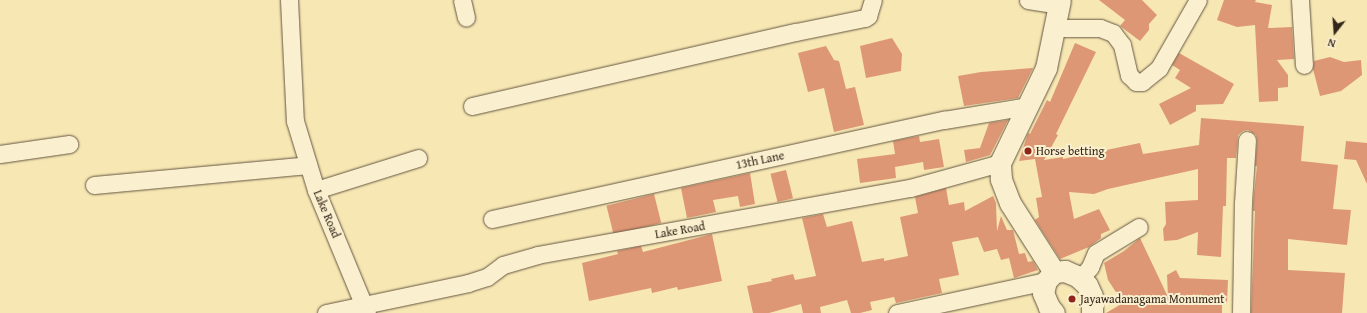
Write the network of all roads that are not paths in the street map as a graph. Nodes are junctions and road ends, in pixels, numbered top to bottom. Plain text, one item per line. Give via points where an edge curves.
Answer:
1 (289, 0) edge
2 (462, 0) edge
3 (873, 0) edge
4 (1028, 0) edge
5 (1198, 0) edge
6 (1300, 0) edge
7 (1059, 2) edge
8 (466, 18) dead end
9 (1055, 28) junction
10 (1304, 65) dead end
11 (472, 106) dead end
12 (1028, 106) junction
13 (1247, 140) dead end
14 (69, 144) dead end
15 (0, 154) edge
16 (418, 158) dead end
17 (1000, 163) junction
18 (308, 165) junction
19 (94, 185) dead end
20 (316, 190) junction
21 (492, 219) dead end
22 (1139, 227) dead end
23 (1050, 277) junction
24 (1080, 279) junction
25 (366, 308) edge
26 (1048, 311) edge
27 (326, 313) edge
28 (897, 313) edge
29 (1092, 313) edge
30 (1241, 313) edge

1 - 18 street, Lake Road via 295,121
2 - 8 street
3 - 11 street via 865,18 788,33
4 - 7 street
5 - 9 street via 1159,68 1142,82 1136,82 1129,74 1122,45 1113,33 1100,28
6 - 10 street
7 - 9 street
9 - 12 street via 1046,68
12 - 17 street
12 - 21 street, 13th Lane via 944,120
13 - 30 street
14 - 15 street
16 - 20 street
17 - 23 street via 1001,179 1010,203
17 - 25 street, Lake Road via 910,188 537,256 503,265 487,277 468,283
18 - 19 street
18 - 20 street, Lake Road
20 - 25 street, Lake Road
22 - 24 street via 1096,253 1090,268
23 - 24 street via 1065,271
23 - 26 street via 1043,293
23 - 28 street
24 - 29 street via 1087,285 1092,296
25 - 27 street

